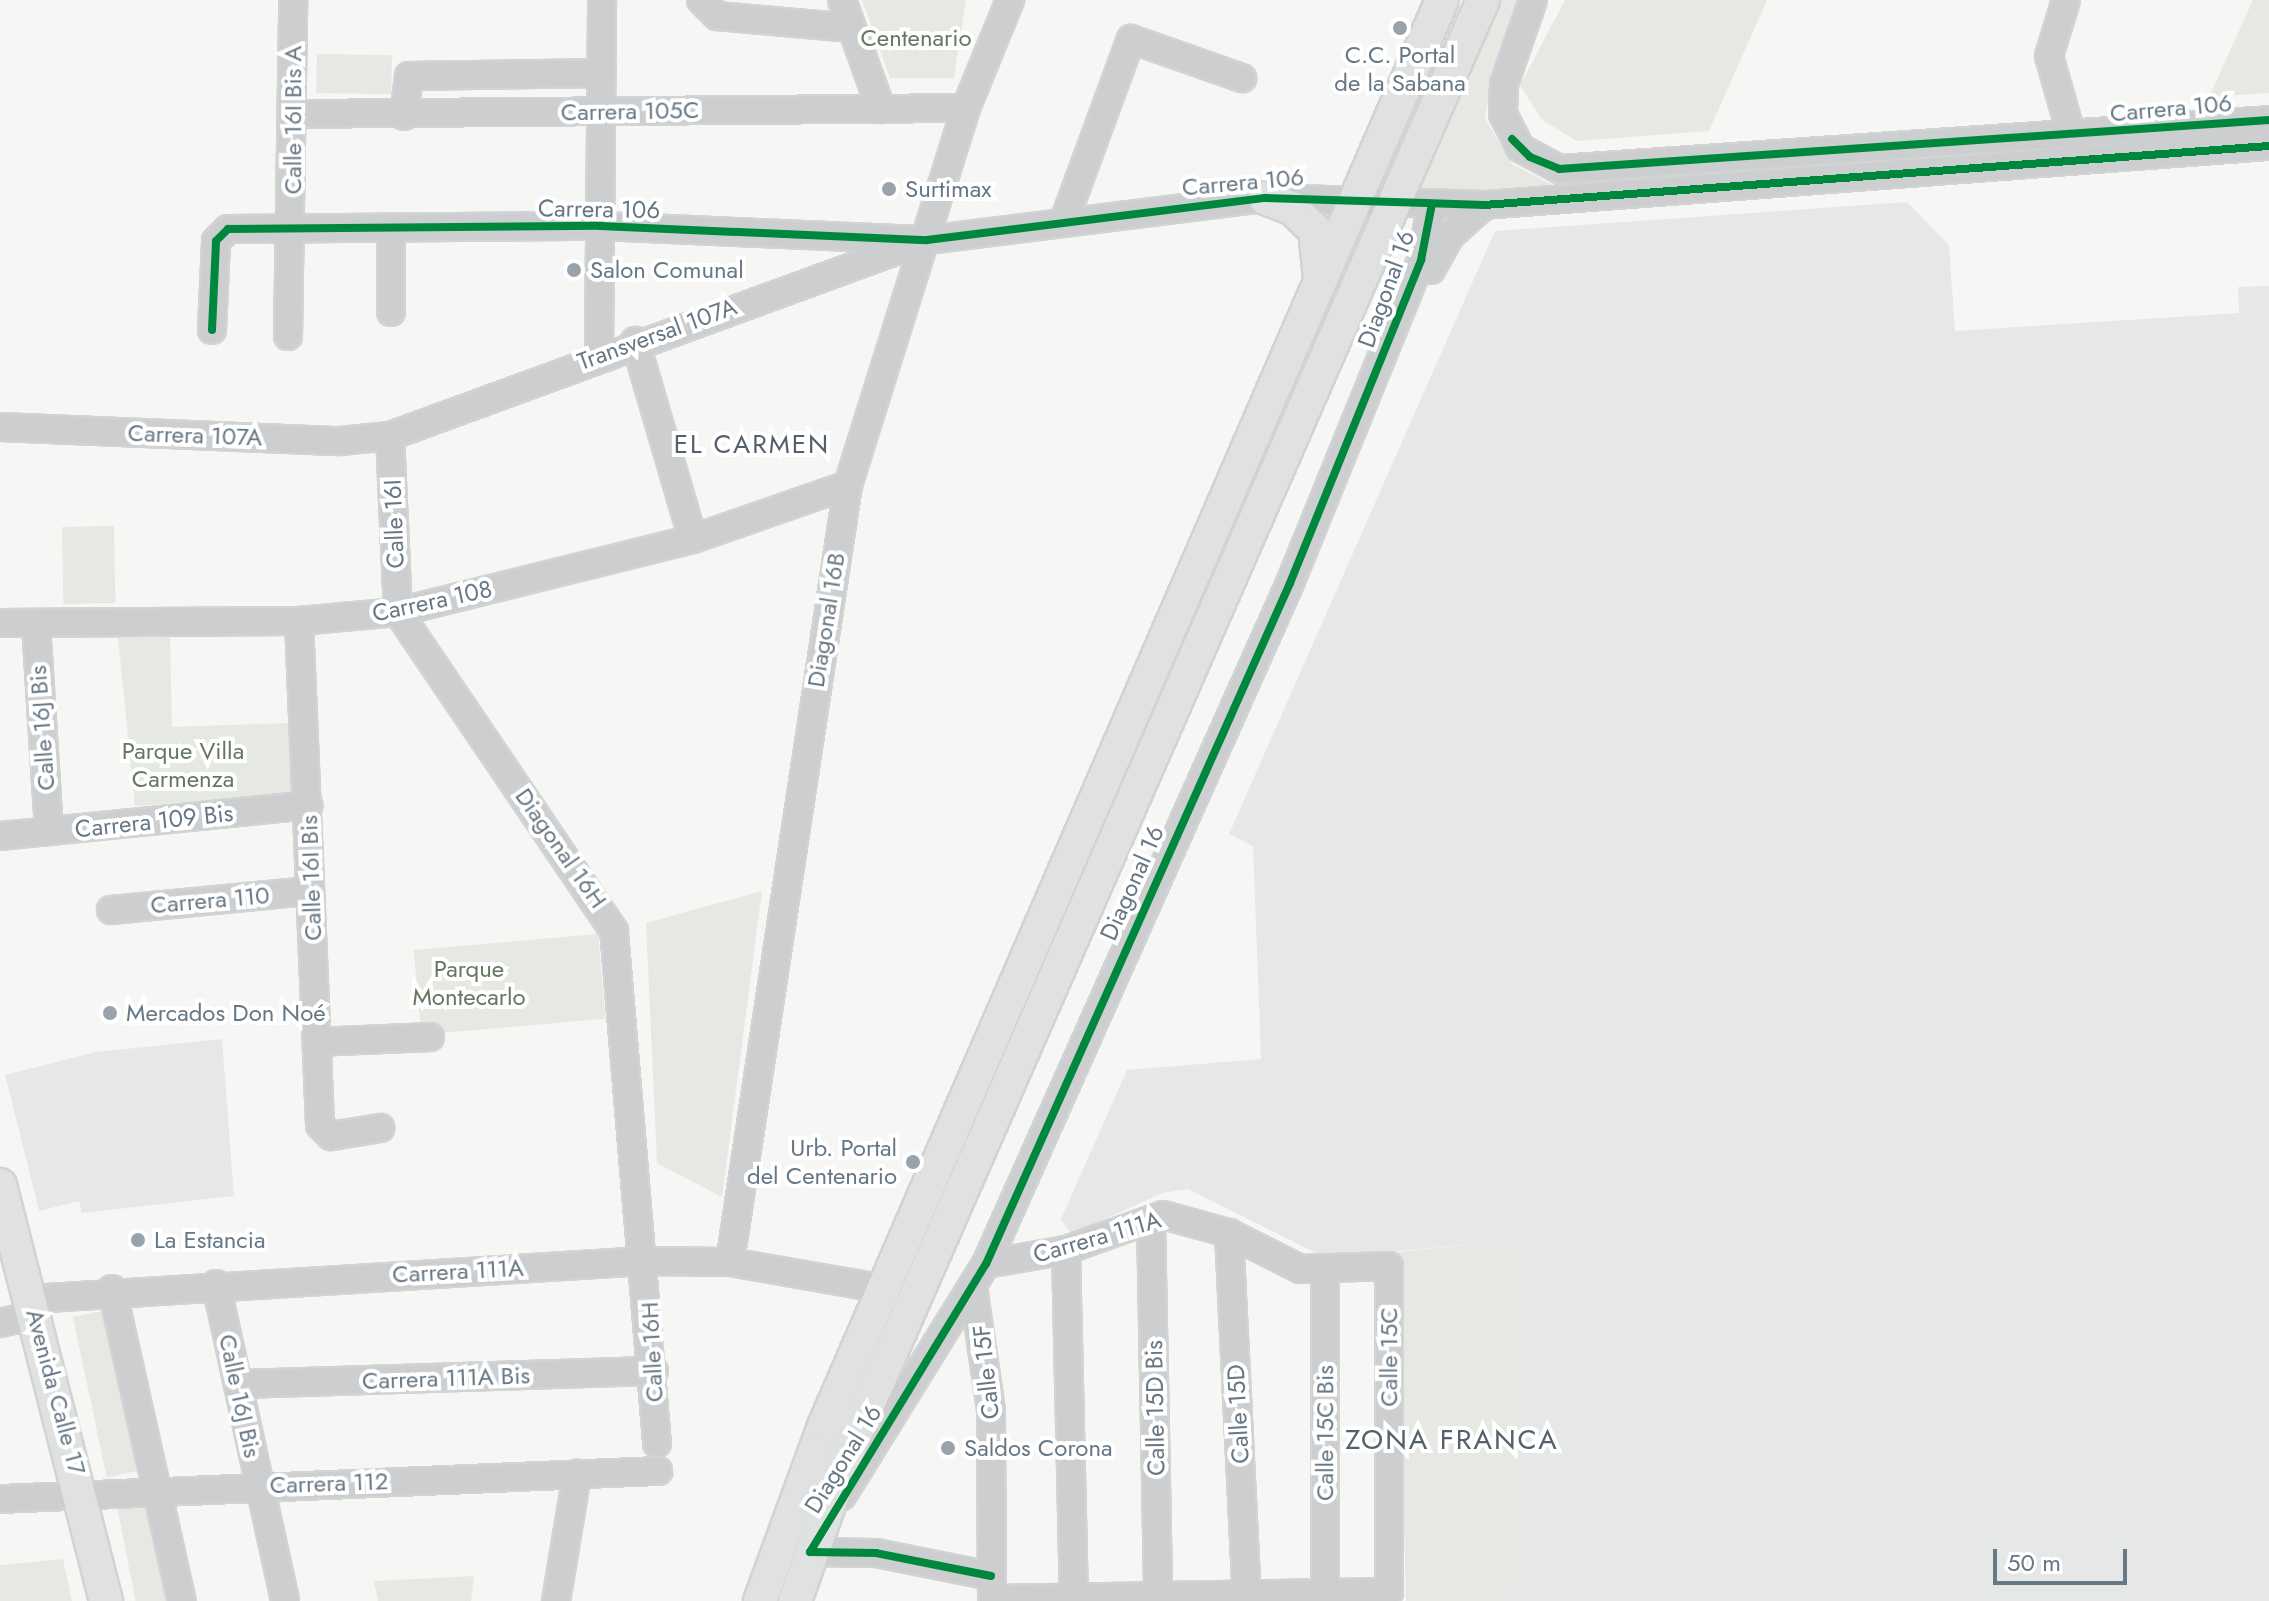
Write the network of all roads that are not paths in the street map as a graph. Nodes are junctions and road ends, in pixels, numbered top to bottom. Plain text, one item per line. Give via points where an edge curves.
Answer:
1 (293, 0) edge
2 (602, 0) edge
3 (842, 0) edge
4 (1010, 0) edge
5 (1442, 0) edge
6 (1483, 0) edge
7 (1533, 0) edge
8 (2066, 0) edge
9 (703, 5) edge
10 (851, 28) junction
11 (602, 73) junction
12 (1242, 78) dead end
13 (966, 108) junction
14 (881, 109) junction
15 (602, 111) junction
16 (294, 114) junction
17 (404, 116) junction
18 (2269, 120) edge
19 (2072, 137) junction
20 (1962, 146) junction
21 (2269, 146) edge
22 (1964, 173) junction
23 (1358, 195) junction
24 (1265, 198) junction
25 (1395, 200) junction
26 (1432, 204) junction
27 (1484, 205) junction
28 (1064, 221) junction
29 (600, 226) junction
30 (293, 229) junction
31 (391, 229) junction
32 (927, 240) junction
33 (1319, 285) junction
34 (391, 312) dead end
35 (212, 330) dead end
36 (288, 336) dead end
37 (635, 341) junction
38 (599, 354) junction
39 (1367, 399) junction
40 (0, 427) edge
41 (390, 436) junction
42 (848, 485) junction
43 (693, 539) junction
44 (398, 612) junction
45 (299, 621) junction
46 (0, 623) edge
47 (36, 624) junction
48 (308, 805) junction
49 (49, 831) junction
50 (0, 836) edge
51 (310, 891) junction
52 (111, 910) dead end
53 (430, 1037) dead end
54 (317, 1042) junction
55 (380, 1128) dead end
56 (0, 1185) edge
57 (1151, 1220) junction
58 (1229, 1233) junction
59 (1066, 1250) junction
60 (646, 1261) junction
61 (730, 1262) junction
62 (1389, 1266) joint
63 (1325, 1272) junction
64 (980, 1276) junction
65 (216, 1284) junction
66 (112, 1289) junction
67 (884, 1289) junction
68 (33, 1307) junction
69 (0, 1323) edge
70 (654, 1371) junction
71 (238, 1384) junction
72 (657, 1443) dead end
73 (658, 1471) dead end
74 (577, 1474) junction
75 (260, 1485) junction
76 (156, 1489) junction
77 (83, 1492) junction
78 (0, 1499) edge
79 (810, 1552) junction
80 (992, 1592) edge
81 (1325, 1593) junction
82 (1247, 1595) junction
83 (1158, 1596) junction
84 (1074, 1598) junction
85 (106, 1601) edge
86 (182, 1601) edge
87 (285, 1601) edge
88 (556, 1601) edge
89 (760, 1601) edge
90 (795, 1601) edge

1 - 16 street, Calle 16I Bis A
2 - 11 street
3 - 10 street
4 - 13 street, Diagonal 16B
5 - 23 main road, Diagonal 16
6 - 25 main road, Diagonal 16
7 - 20 street, Carrera 106 via 1504,84 1503,114 1512,139 1545,166
8 - 19 street via 2049,56
9 - 10 street
10 - 14 street
11 - 15 street
11 - 17 street, Carrera 105C via 405,78
12 - 28 street via 1131,39
13 - 14 street, Carrera 105C
13 - 32 street, Diagonal 16B
14 - 15 street, Carrera 105C
15 - 17 street, Carrera 105C
15 - 29 street
16 - 17 street, Carrera 105C
16 - 30 street, Calle 16I Bis A
18 - 19 street, Carrera 106
19 - 20 street, Carrera 106
20 - 22 street
21 - 22 street, Carrera 106
22 - 27 street, Carrera 106
23 - 24 street, Carrera 106
23 - 25 street, Carrera 106
23 - 33 main road, Diagonal 16
24 - 28 street, Carrera 106
24 - 33 main road via 1293,209 1315,230
25 - 26 street, Carrera 106
25 - 79 main road, Diagonal 16 via 869,1401
26 - 27 street, Carrera 106
26 - 39 street, Diagonal 16 via 1429,238
27 - 39 street, Diagonal 16 via 1440,250
28 - 32 street, Carrera 106
29 - 31 street, Carrera 106
29 - 32 street, Carrera 106
29 - 38 street
30 - 31 street, Carrera 106
30 - 35 street, Carrera 106 via 221,234
30 - 36 street, Calle 16I Bis A
31 - 34 street
32 - 37 street, Transversal 107A
32 - 42 street, Diagonal 16B
33 - 67 main road, Diagonal 16
37 - 38 street, Transversal 107A
37 - 43 street
38 - 41 street, Transversal 107A
39 - 64 street, Diagonal 16
40 - 41 street, Carrera 107A via 340,441
41 - 44 street, Calle 16I
42 - 43 street, Carrera 108
42 - 61 street, Diagonal 16B
43 - 44 street, Carrera 108
44 - 45 street, Carrera 108
44 - 60 street, Diagonal 16H via 614,931
45 - 47 street, Carrera 108
45 - 48 street, Calle 16I Bis
46 - 47 street, Carrera 108
47 - 49 street, Calle 16J Bis
48 - 49 street, Carrera 109 Bis
48 - 51 street, Calle 16I Bis
49 - 50 street, Carrera 109 Bis
51 - 52 street, Carrera 110
51 - 54 street, Calle 16I Bis
53 - 54 street
54 - 55 street, Calle 16I Bis via 323,1133
56 - 68 main road, Avenida Calle 17
57 - 58 street, Carrera 111A via 1177,1216
57 - 59 street, Carrera 111A
57 - 83 street, Calle 15D Bis
58 - 63 street, Carrera 111A via 1300,1269
58 - 82 street, Calle 15D
59 - 64 street, Carrera 111A
59 - 84 street
60 - 61 street, Carrera 111A
60 - 65 street, Carrera 111A
60 - 70 street, Calle 16H
61 - 67 street, Carrera 111A
62 - 63 street, Carrera 111A
62 - 81 street, Calle 15C via 1389,1592
63 - 81 street, Calle 15C Bis
64 - 79 street, Diagonal 16
64 - 80 street, Calle 15F via 991,1411
65 - 66 street, Carrera 111A
65 - 71 street, Calle 16J Bis
66 - 68 street, Carrera 111A
66 - 76 street
67 - 89 main road, Diagonal 16 via 801,1482
68 - 69 street, Carrera 111A
68 - 77 main road, Avenida Calle 17
70 - 71 street, Carrera 111A Bis
70 - 72 street, Calle 16H
71 - 75 street, Calle 16J Bis
73 - 74 street, Carrera 112
74 - 75 street, Carrera 112
74 - 88 street
75 - 76 street, Carrera 112
75 - 87 street, Calle 16J Bis
76 - 77 street, Carrera 112
76 - 86 street
77 - 78 street, Carrera 112
77 - 85 main road, Avenida Calle 17
79 - 80 street via 876,1553
79 - 90 main road, Diagonal 16
80 - 84 street
81 - 82 street
82 - 83 street
83 - 84 street

